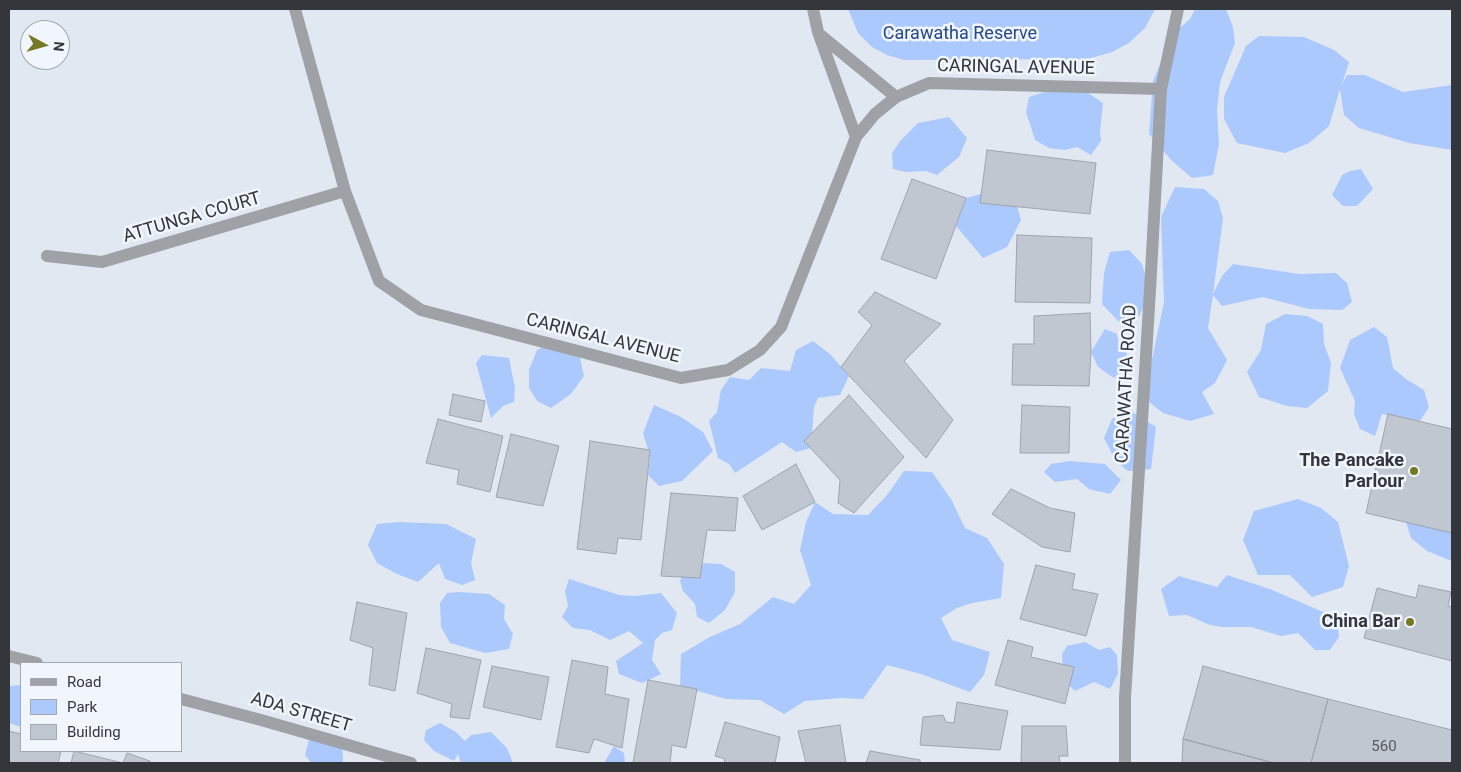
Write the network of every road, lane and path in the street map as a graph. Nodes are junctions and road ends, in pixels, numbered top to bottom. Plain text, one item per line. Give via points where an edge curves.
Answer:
1 (295, 9) edge
2 (813, 9) edge
3 (1178, 9) edge
4 (818, 32) junction
5 (1161, 89) junction
6 (896, 97) junction
7 (856, 136) junction
8 (345, 191) junction
9 (46, 256) dead end
10 (9, 656) edge
11 (33, 662) edge
12 (182, 699) edge
13 (411, 763) edge
14 (1125, 763) edge

1 - 8 street, CARINGAL AVENUE
2 - 4 street
3 - 5 street, CARAWATHA ROAD
4 - 6 street
4 - 7 street
5 - 6 street, CARINGAL AVENUE via 929,83
5 - 14 street, CARAWATHA ROAD via 1126,688
6 - 7 street, CARINGAL AVENUE
7 - 8 street, CARINGAL AVENUE via 781,327 760,350 728,370 681,378 421,310 379,281
8 - 9 street, ATTUNGA COURT via 102,262
10 - 11 street
12 - 13 street, ADA STREET

